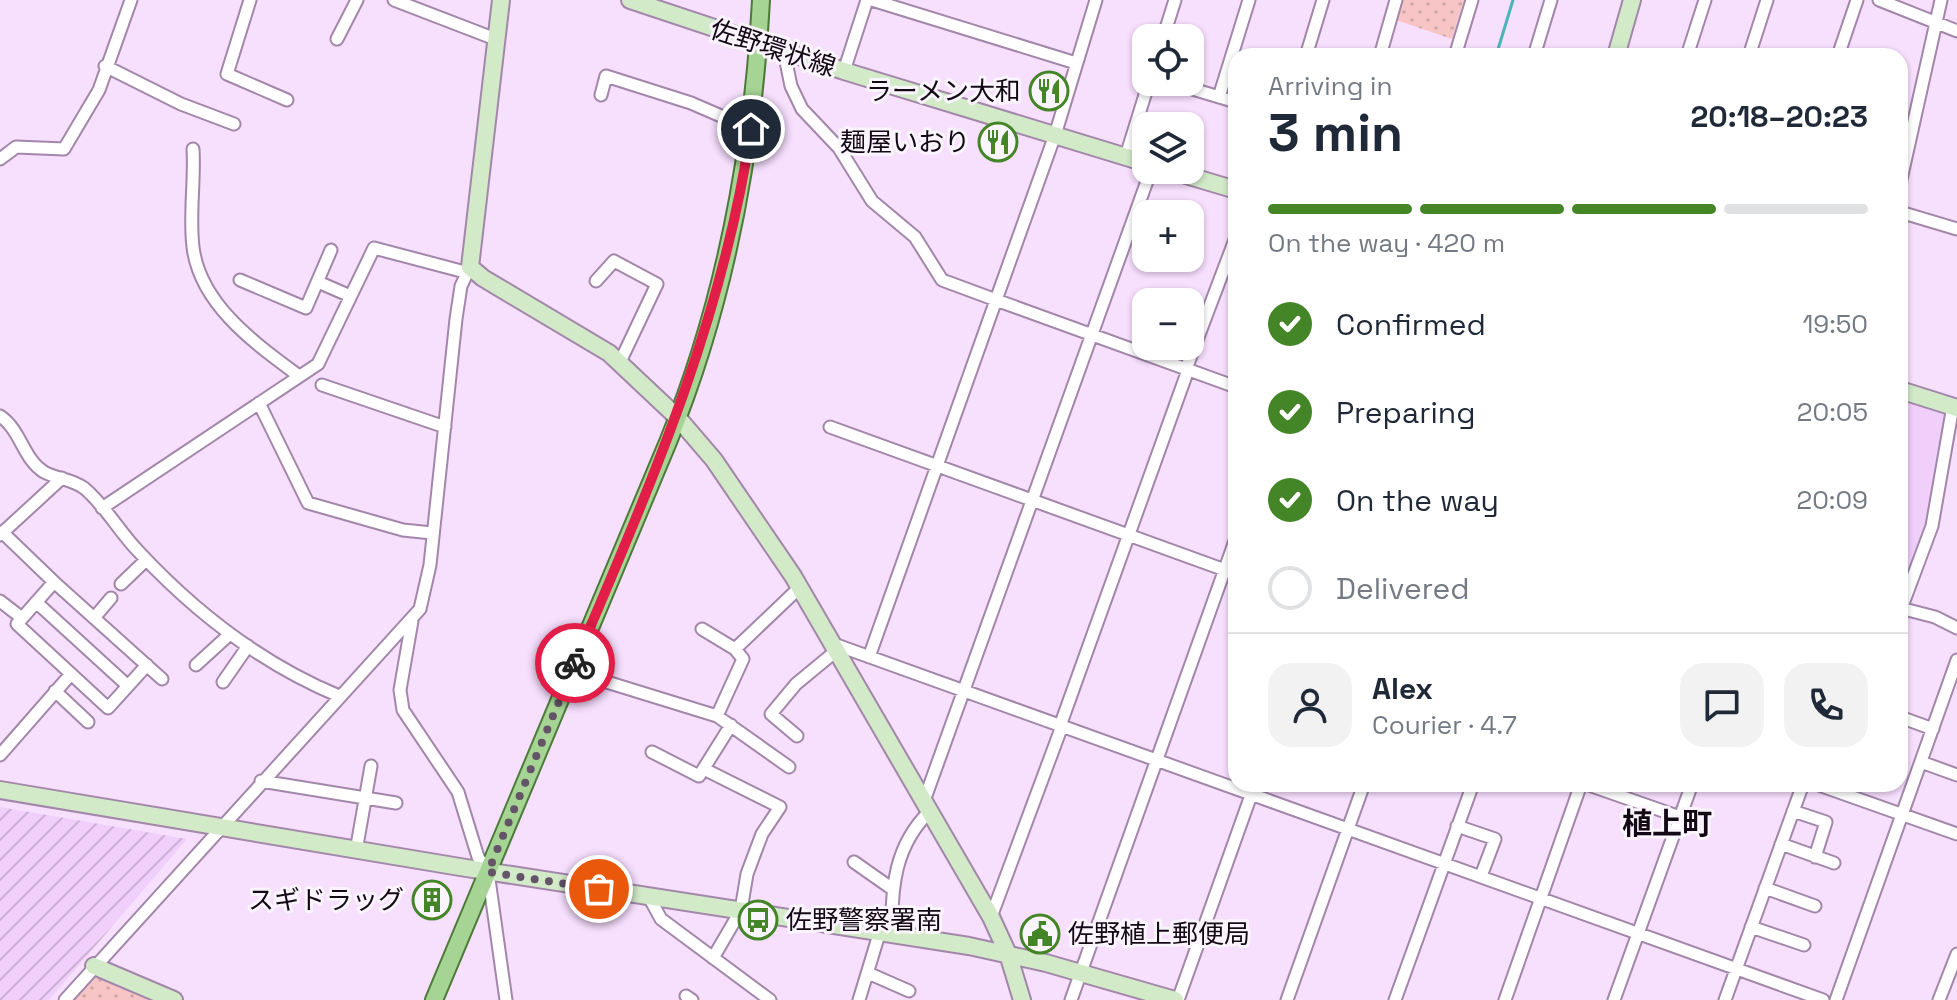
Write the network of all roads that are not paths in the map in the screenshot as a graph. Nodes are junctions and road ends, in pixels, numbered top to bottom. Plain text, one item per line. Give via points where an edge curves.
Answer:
1 (131, 0) edge
2 (250, 0) edge
3 (357, 0) edge
4 (394, 0) edge
5 (501, 0) edge
6 (630, 0) edge
7 (761, 0) edge
8 (869, 0) edge
9 (921, 0) edge
10 (1096, 0) edge
11 (1175, 0) edge
12 (1249, 0) edge
13 (1323, 0) edge
14 (1396, 0) edge
15 (1472, 0) edge
16 (1551, 0) edge
17 (1632, 0) edge
18 (1705, 0) edge
19 (1767, 0) edge
20 (1857, 0) edge
21 (1879, 0) edge
22 (1941, 0) edge
23 (917, 13) junction
24 (1937, 21) junction
25 (1167, 24) edge
26 (1957, 31) edge
27 (337, 39) dead end
28 (498, 40) junction
29 (759, 44) junction
30 (1234, 48) edge
31 (1308, 48) edge
32 (1382, 48) edge
33 (1457, 48) edge
34 (1536, 48) edge
35 (1618, 48) edge
36 (1690, 48) edge
37 (1752, 48) edge
38 (1841, 48) edge
39 (784, 52) junction
40 (1076, 63) junction
41 (105, 66) junction
42 (1228, 68) edge
43 (844, 71) junction
44 (1204, 92) edge
45 (601, 95) dead end
46 (1145, 96) edge
47 (1219, 97) junction
48 (287, 100) dead end
49 (1228, 100) edge
50 (234, 124) dead end
51 (751, 129) junction
52 (1055, 135) junction
53 (193, 149) dead end
54 (1908, 149) edge
55 (1126, 156) junction
56 (1132, 158) edge
57 (0, 159) edge
58 (1204, 180) edge
59 (1146, 184) edge
60 (1228, 188) edge
61 (1908, 214) edge
62 (1957, 229) edge
63 (331, 250) dead end
64 (1228, 259) edge
65 (468, 269) junction
66 (240, 280) dead end
67 (596, 281) dead end
68 (318, 282) junction
69 (348, 295) junction
70 (996, 300) junction
71 (1092, 335) junction
72 (620, 362) junction
73 (1187, 370) junction
74 (299, 376) junction
75 (1228, 384) edge
76 (322, 385) dead end
77 (1908, 392) edge
78 (259, 403) junction
79 (1955, 407) edge
80 (0, 416) edge
81 (678, 418) junction
82 (445, 427) junction
83 (830, 427) dead end
84 (936, 466) junction
85 (62, 478) junction
86 (1033, 501) junction
87 (102, 508) junction
88 (432, 533) junction
89 (1, 534) edge
90 (1129, 536) junction
91 (146, 560) junction
92 (1228, 571) edge
93 (1228, 577) edge
94 (54, 582) junction
95 (121, 584) dead end
96 (799, 588) junction
97 (1908, 588) edge
98 (111, 598) dead end
99 (0, 601) edge
100 (36, 602) junction
101 (1908, 611) edge
102 (22, 618) junction
103 (94, 618) junction
104 (413, 620) junction
105 (1957, 628) edge
106 (702, 629) dead end
107 (230, 634) junction
108 (248, 646) junction
109 (833, 647) junction
110 (735, 649) junction
111 (869, 657) junction
112 (1957, 660) edge
113 (147, 665) junction
114 (196, 665) dead end
115 (571, 671) junction
116 (71, 674) junction
117 (162, 679) dead end
118 (223, 682) dead end
119 (128, 686) junction
120 (55, 691) junction
121 (965, 692) junction
122 (339, 696) junction
123 (717, 716) junction
124 (1908, 720) edge
125 (88, 722) dead end
126 (731, 725) junction
127 (1061, 726) junction
128 (1933, 729) junction
129 (797, 736) dead end
130 (652, 752) dead end
131 (0, 755) edge
132 (1157, 759) junction
133 (1921, 762) junction
134 (371, 766) dead end
135 (789, 767) dead end
136 (706, 770) junction
137 (1957, 775) edge
138 (261, 781) junction
139 (1228, 781) edge
140 (0, 790) edge
141 (1253, 792) edge
142 (1261, 792) edge
143 (1361, 792) edge
144 (1470, 792) edge
145 (1581, 792) edge
146 (1607, 792) edge
147 (1689, 792) edge
148 (1800, 792) edge
149 (1839, 792) edge
150 (366, 798) junction
151 (396, 803) dead end
152 (927, 806) junction
153 (1793, 811) junction
154 (1902, 814) junction
155 (1680, 817) junction
156 (1457, 826) junction
157 (217, 829) junction
158 (1348, 829) junction
159 (1957, 834) edge
160 (1781, 844) junction
161 (356, 851) junction
162 (1815, 857) junction
163 (854, 862) dead end
164 (1834, 863) dead end
165 (1444, 864) junction
166 (488, 872) junction
167 (1481, 876) junction
168 (891, 888) junction
169 (1765, 888) junction
170 (649, 897) junction
171 (1542, 898) junction
172 (1815, 906) dead end
173 (741, 910) junction
174 (991, 917) junction
175 (1751, 927) junction
176 (886, 932) junction
177 (1638, 934) junction
178 (1804, 945) dead end
179 (1008, 954) junction
180 (1957, 954) edge
181 (713, 958) junction
182 (94, 966) junction
183 (1736, 970) junction
184 (1082, 972) junction
185 (868, 973) junction
186 (909, 991) dead end
187 (65, 1000) edge
188 (174, 1000) edge
189 (434, 1000) edge
190 (506, 1000) edge
191 (770, 1000) edge
192 (859, 1000) edge
193 (1022, 1000) edge
194 (1071, 1000) edge
195 (1176, 1000) edge
196 (1287, 1000) edge
197 (1395, 1000) edge
198 (1505, 1000) edge
199 (1614, 1000) edge
200 (1725, 1000) edge
201 (1823, 1000) edge
202 (1836, 1000) edge
203 (1939, 1000) edge

1 - 41 street
2 - 48 street via 227,74
3 - 27 street
4 - 28 street
5 - 28 street
6 - 29 street, 佐野環状線
7 - 29 main road
8 - 23 street
8 - 43 street
9 - 23 street
10 - 40 street
11 - 25 street
12 - 30 street
13 - 31 street
14 - 32 street
15 - 33 street
16 - 34 street
17 - 35 street
18 - 36 street
19 - 37 street
20 - 38 street
21 - 24 street
22 - 24 street
23 - 40 street
24 - 26 street
24 - 54 street
28 - 65 street
29 - 39 street, 佐野環状線
29 - 51 main road
39 - 43 street, 佐野環状線
39 - 70 street via 802,109 839,148 872,201 915,237 942,280
40 - 52 street
41 - 50 street
41 - 57 street via 99,90 64,149 16,147
42 - 47 street
43 - 52 street, 佐野環状線
44 - 47 street
45 - 51 street via 606,76
46 - 55 street
47 - 49 street
51 - 81 main road via 719,293
52 - 55 street, 佐野環状線
52 - 70 street
53 - 74 street via 192,246 198,274 241,329
55 - 56 street, 佐野環状線
58 - 60 street
59 - 71 street
61 - 62 street
63 - 68 street
64 - 73 street
65 - 69 street via 375,247
65 - 72 street
65 - 82 street via 456,319
66 - 68 street via 306,308
67 - 72 street via 614,261 657,284
68 - 69 street
69 - 74 street via 325,353
70 - 71 street
70 - 84 street
71 - 73 street
71 - 86 street
72 - 81 street
73 - 75 street
73 - 90 street
74 - 78 street
76 - 82 street
77 - 79 street
78 - 87 street
78 - 88 street via 308,503
79 - 97 street via 1932,526
80 - 85 street via 12,424 43,471
81 - 96 street via 733,485
81 - 115 main road
82 - 88 street
83 - 84 street
84 - 86 street
84 - 111 street
85 - 87 street via 87,490
85 - 89 street
86 - 90 street
86 - 121 street
87 - 91 street
88 - 104 street via 426,591
89 - 94 street
90 - 92 street
90 - 127 street
91 - 95 street
91 - 107 street via 199,613
93 - 132 street
94 - 100 street
94 - 103 street
96 - 109 street
96 - 110 street
98 - 103 street
99 - 102 street
100 - 102 street
100 - 119 street
101 - 105 street
102 - 116 street via 17,624
103 - 113 street
104 - 122 street
104 - 166 street via 400,690 403,710 458,792 478,857
106 - 110 street
107 - 108 street
107 - 114 street
108 - 118 street
108 - 122 street via 295,678
109 - 111 street
109 - 129 street via 771,714
109 - 152 street
110 - 123 street via 743,659
111 - 121 street
112 - 128 street
113 - 117 street
113 - 119 street
115 - 123 street
115 - 166 main road
116 - 119 street via 108,708
116 - 120 street
120 - 125 street
120 - 131 street
121 - 127 street
121 - 152 street
122 - 138 street
123 - 126 street
124 - 128 street
126 - 135 street
126 - 136 street
127 - 132 street
127 - 174 street
128 - 133 street
130 - 136 street via 699,776
132 - 139 street
132 - 184 street
133 - 137 street
133 - 154 street
134 - 150 street
136 - 173 street via 780,807 762,834
138 - 150 street
138 - 157 street
140 - 157 street
141 - 195 street
142 - 158 street
143 - 158 street
144 - 156 street
145 - 171 street
146 - 155 street
147 - 155 street
148 - 153 street
149 - 154 street
150 - 151 street
150 - 161 street
152 - 168 street
152 - 174 street
153 - 160 street
153 - 162 street via 1826,822
154 - 159 street
154 - 202 street
155 - 177 street
156 - 165 street
156 - 167 street via 1495,839
157 - 161 street
157 - 182 street
158 - 165 street
158 - 196 street
160 - 162 street
160 - 169 street
161 - 166 street
162 - 164 street
163 - 168 street
165 - 167 street
165 - 197 street
166 - 170 street
166 - 189 main road
166 - 190 street
167 - 171 street
168 - 176 street
169 - 172 street
169 - 175 street
170 - 173 street
170 - 181 street via 661,919
171 - 177 street
171 - 198 street
173 - 176 street
173 - 181 street
174 - 179 street
175 - 178 street
175 - 183 street
176 - 179 street
176 - 185 street
177 - 183 street
177 - 199 street
179 - 184 street
179 - 193 street
180 - 203 street
181 - 191 street
182 - 187 street
182 - 188 street
183 - 200 street
183 - 201 street
184 - 194 street
184 - 195 street
185 - 186 street
185 - 192 street

